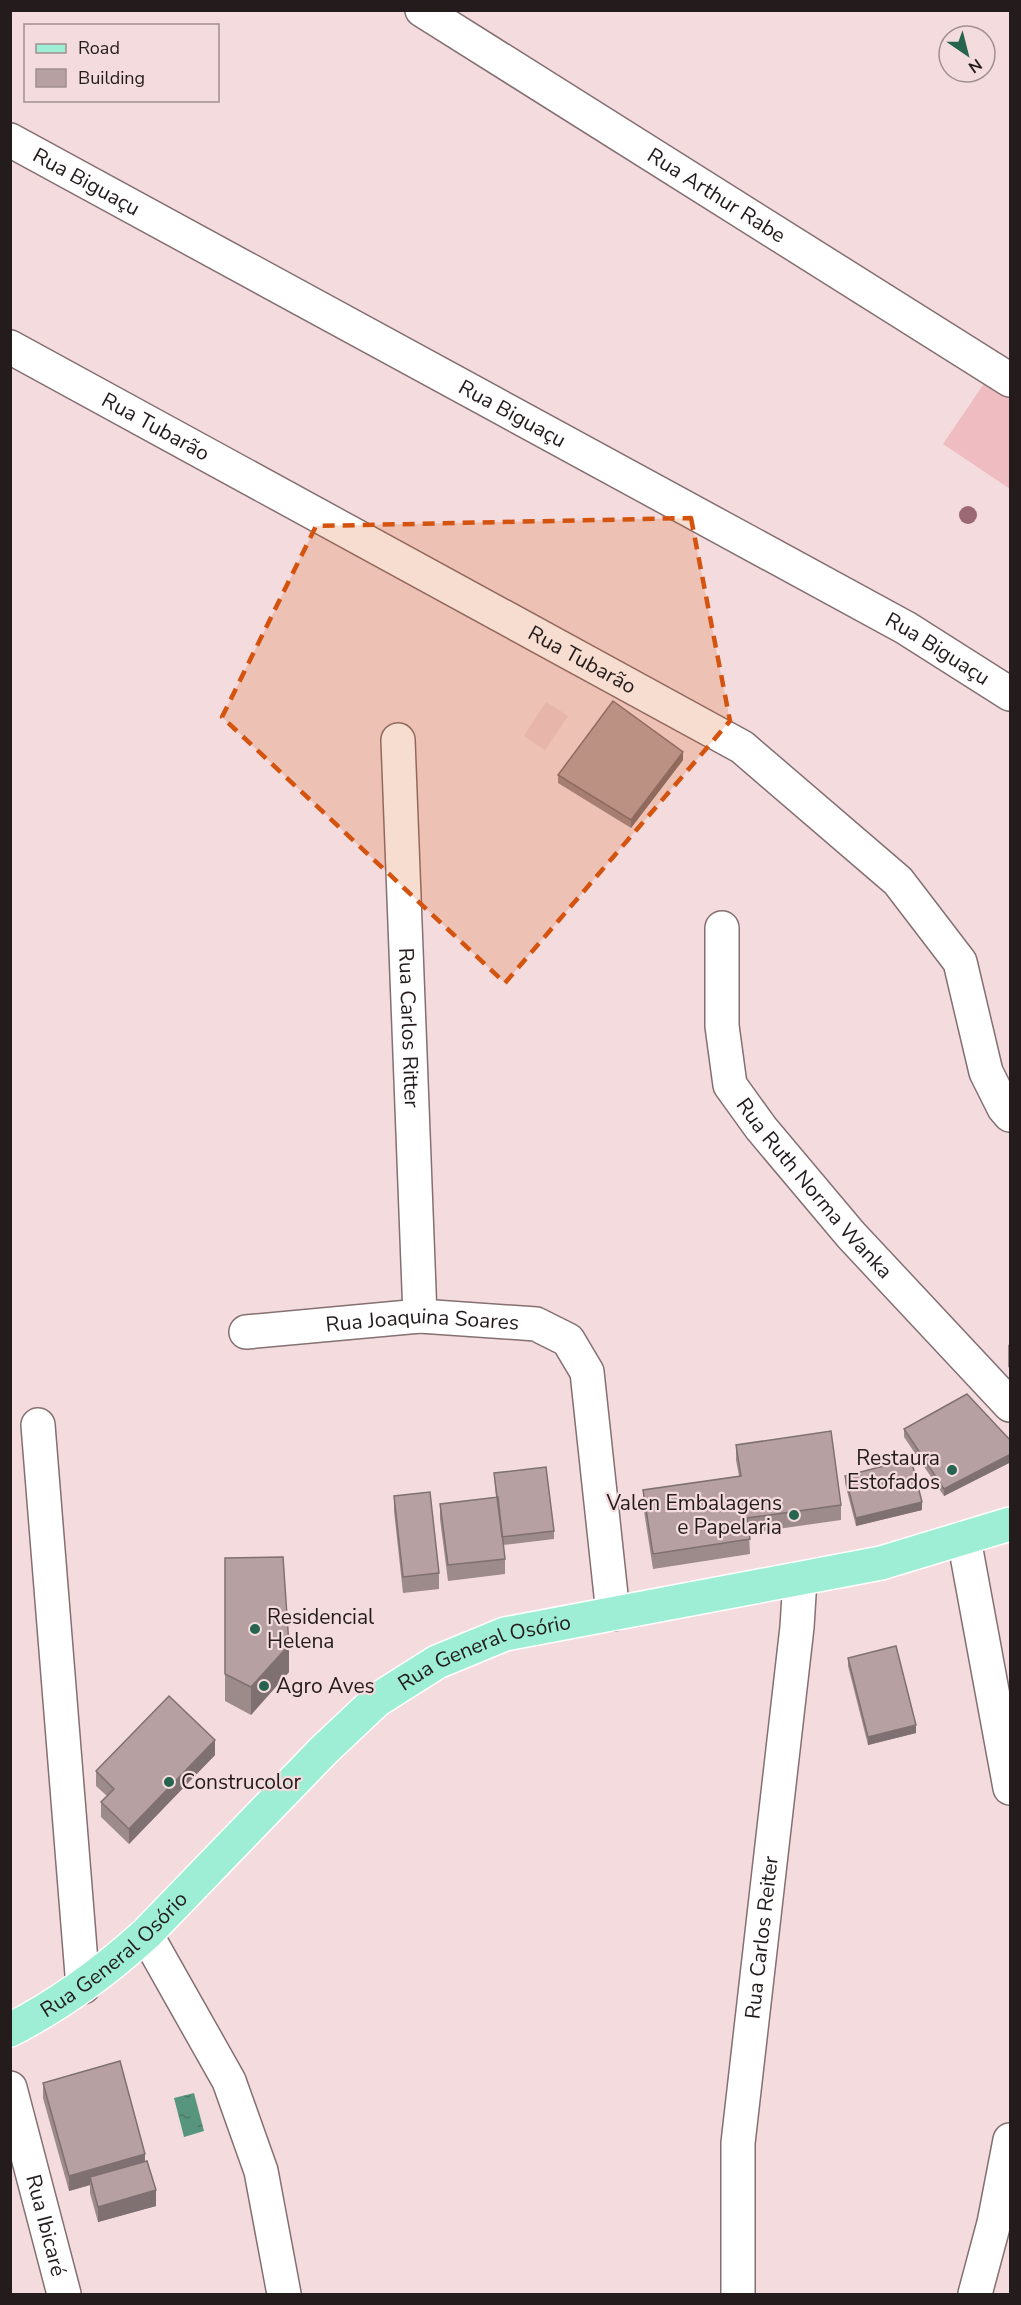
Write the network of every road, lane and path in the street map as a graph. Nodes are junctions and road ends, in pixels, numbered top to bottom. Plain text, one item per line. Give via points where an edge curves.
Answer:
1 (422, 10) edge
2 (10, 140) edge
3 (10, 347) edge
4 (1011, 380) edge
5 (1011, 694) edge
6 (398, 740) dead end
7 (722, 928) dead end
8 (1011, 1115) edge
9 (420, 1316) junction
10 (246, 1332) dead end
11 (1011, 1405) edge
12 (38, 1425) dead end
13 (1011, 1524) edge
14 (964, 1539) junction
15 (800, 1579) junction
16 (613, 1614) junction
17 (1011, 1788) edge
18 (146, 1934) junction
19 (83, 1987) junction
20 (10, 2030) edge
21 (10, 2088) edge
22 (1011, 2140) edge
23 (64, 2295) edge
24 (284, 2295) edge
25 (738, 2295) edge
26 (975, 2295) edge

1 - 4 street, Rua Arthur Rabe
2 - 5 street, Rua Biguaçu via 906,628
3 - 8 street, Rua Tubarão via 742,747 898,881 960,962 986,1072
6 - 9 street, Rua Carlos Ritter
7 - 11 street, Rua Ruth Norma Wanka via 722,1026 730,1084 761,1128 851,1235
9 - 10 street, Rua Joaquina Soares
9 - 16 street, Rua Joaquina Soares via 536,1324 568,1340 587,1372
12 - 19 street
13 - 14 main road, Rua General Osório
14 - 15 main road, Rua General Osório via 881,1563
14 - 17 street
15 - 16 main road, Rua General Osório
15 - 25 street, Rua Carlos Reiter via 738,2143
16 - 18 main road, Rua General Osório via 505,1634 437,1662 377,1700
18 - 19 main road, Rua General Osório
18 - 24 street via 228,2081 261,2171
19 - 20 main road, Rua General Osório
21 - 23 street, Rua Ibicaré
22 - 26 street

